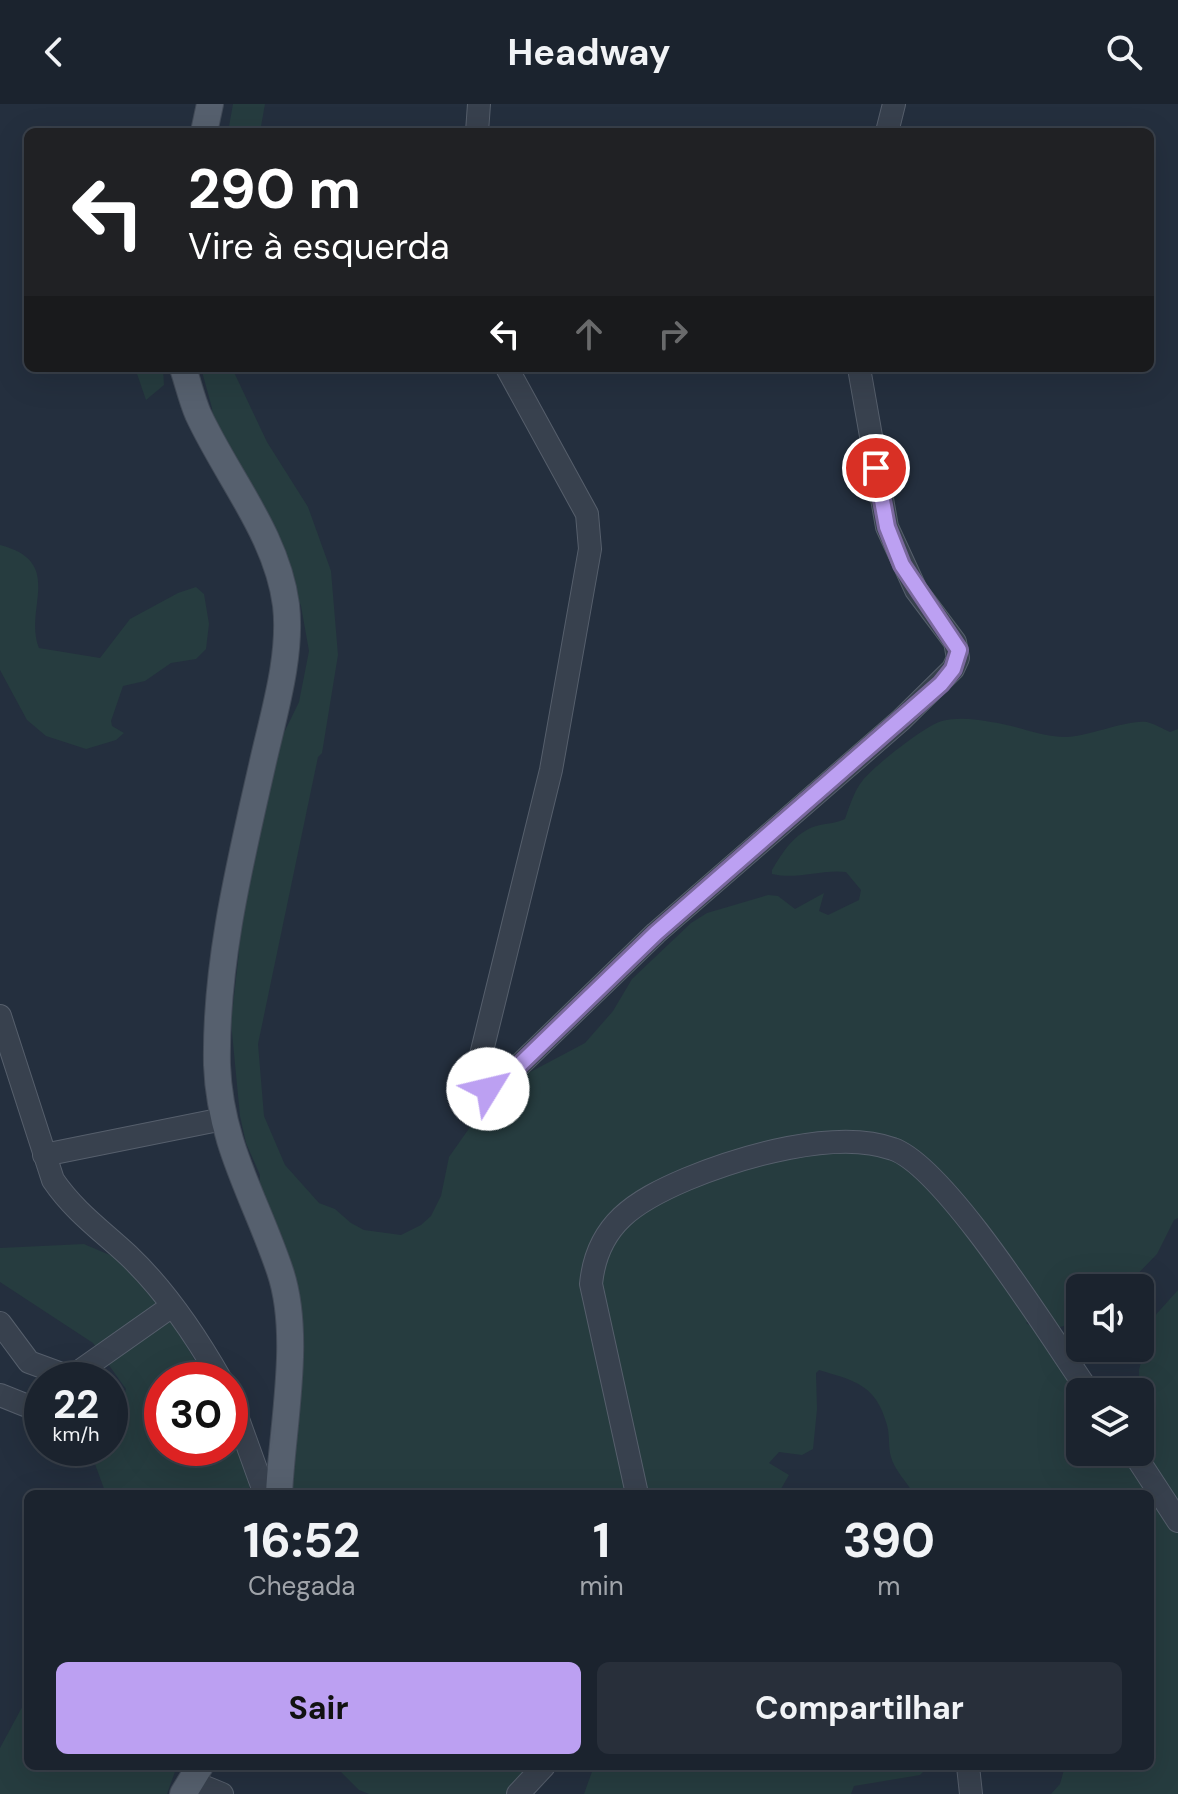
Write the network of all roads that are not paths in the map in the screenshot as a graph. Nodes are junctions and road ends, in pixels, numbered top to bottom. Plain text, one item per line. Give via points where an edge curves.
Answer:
1 (210, 104) edge
2 (479, 104) edge
3 (894, 104) edge
4 (205, 128) edge
5 (477, 128) edge
6 (888, 128) edge
7 (184, 372) edge
8 (509, 372) edge
9 (860, 372) edge
10 (0, 1016) edge
11 (223, 1119) junction
12 (44, 1155) junction
13 (172, 1306) junction
14 (0, 1323) edge
15 (29, 1362) edge
16 (91, 1362) edge
17 (211, 1362) edge
18 (1079, 1378) edge
19 (0, 1395) edge
20 (24, 1405) edge
21 (248, 1447) edge
22 (1142, 1466) edge
23 (264, 1490) edge
24 (279, 1490) edge
25 (636, 1490) edge
26 (1178, 1521) edge
27 (540, 1770) edge
28 (968, 1770) edge
29 (191, 1780) edge
30 (222, 1794) edge
31 (518, 1794) edge
32 (971, 1794) edge

1 - 4 main road
2 - 5 street
3 - 6 street
7 - 11 main road via 198,413 276,564 286,606 285,650 233,894 217,1064
8 - 9 street via 582,503 590,549 551,770 480,1059 478,1084 484,1089 504,1080 656,933 953,669 958,658 955,642 916,590 887,527
10 - 12 street
11 - 12 street
11 - 24 main road via 243,1184 281,1273 289,1320
12 - 13 street via 67,1201 129,1256
13 - 16 street
13 - 17 street
14 - 15 street
18 - 25 street via 938,1181 913,1158 869,1143 795,1148 714,1168 650,1195 622,1216 594,1259 591,1284
19 - 20 street
21 - 23 street
22 - 26 street
27 - 31 street
28 - 32 street
29 - 30 street

